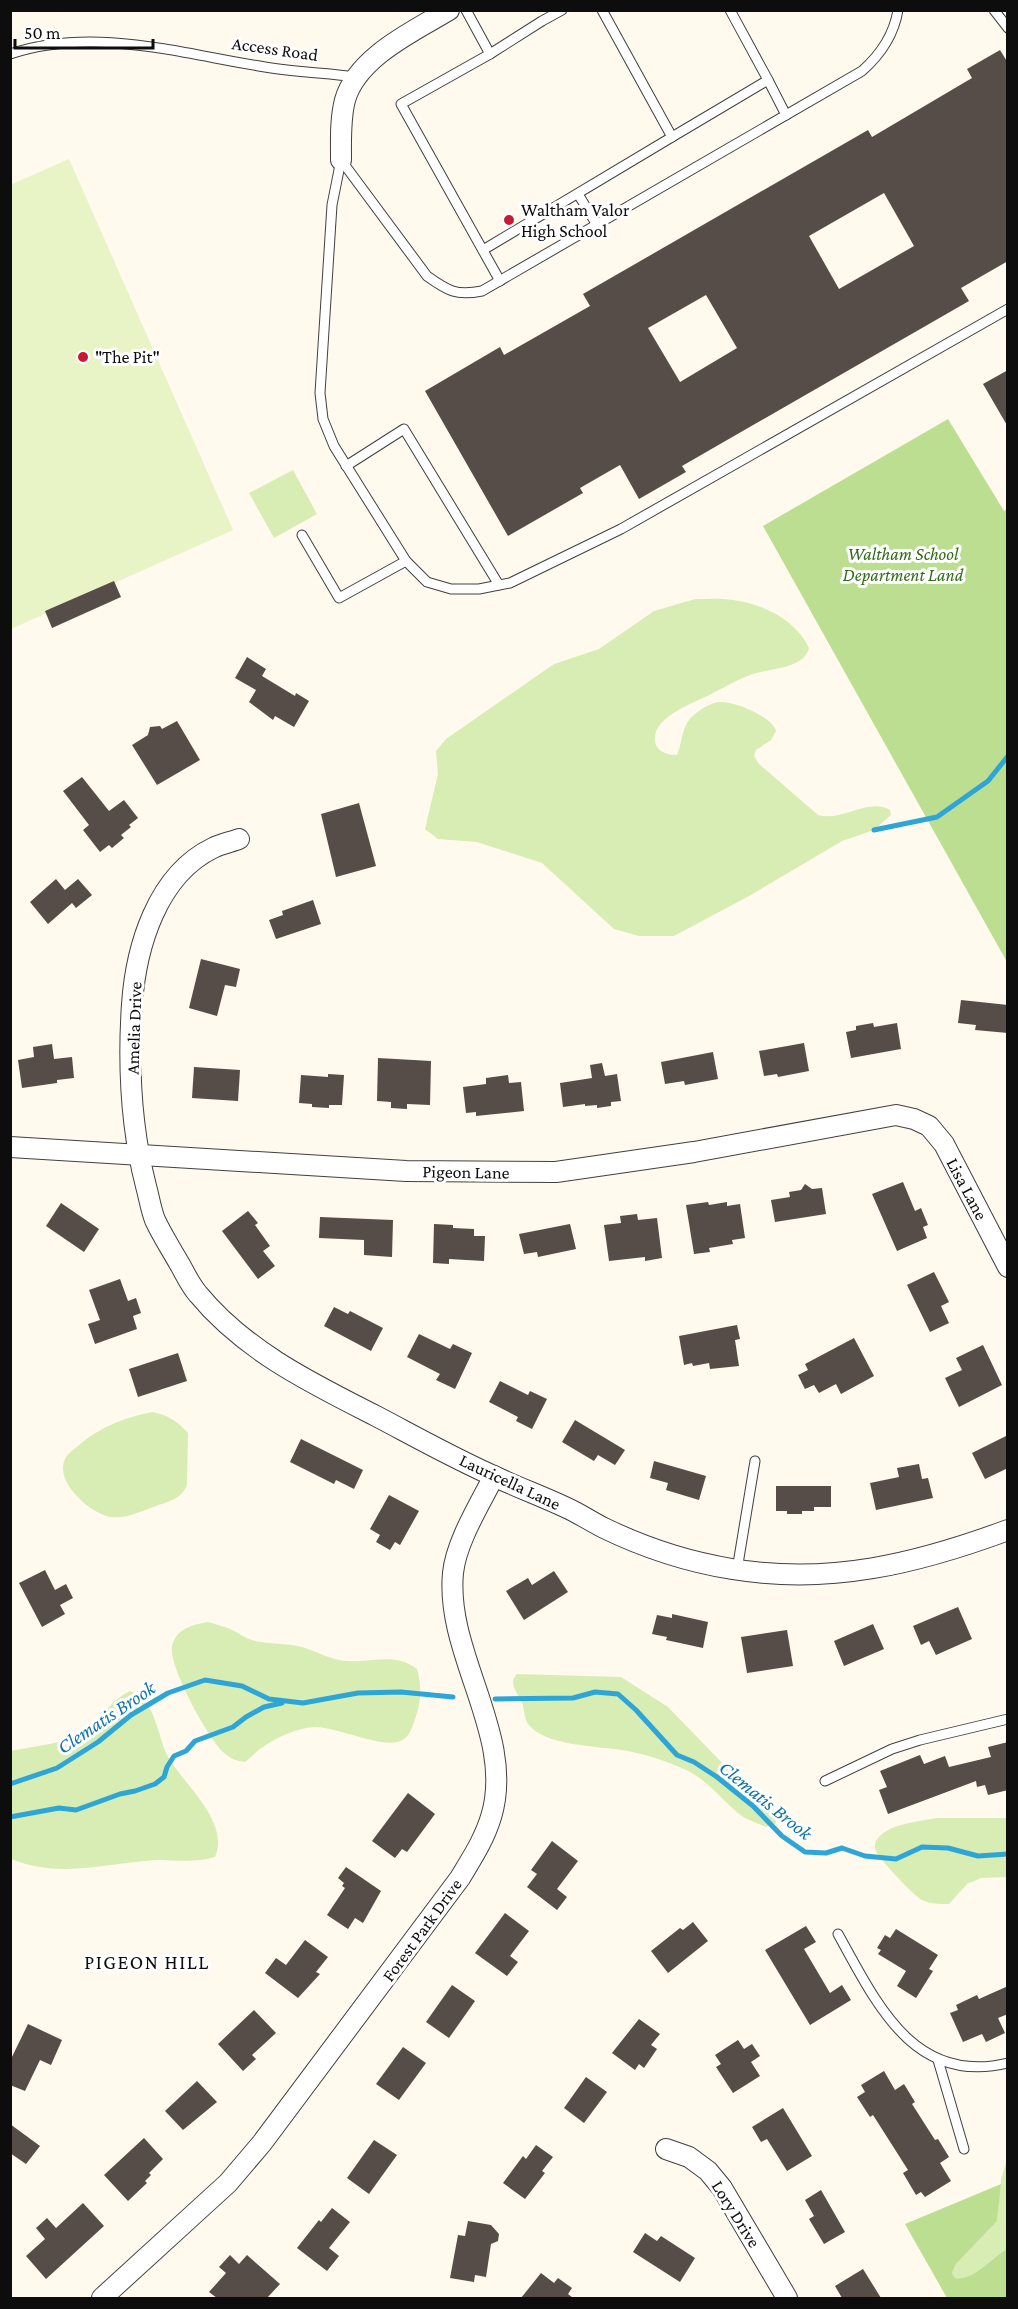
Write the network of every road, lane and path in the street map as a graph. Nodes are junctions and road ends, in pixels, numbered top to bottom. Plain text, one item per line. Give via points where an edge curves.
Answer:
1 (449, 10) edge
2 (466, 10) edge
3 (562, 10) edge
4 (602, 10) edge
5 (730, 10) edge
6 (898, 10) edge
7 (994, 10) edge
8 (1008, 28) edge
9 (10, 54) edge
10 (490, 54) junction
11 (357, 77) junction
12 (768, 80) junction
13 (786, 115) junction
14 (672, 137) junction
15 (341, 160) junction
16 (578, 194) junction
17 (597, 225) junction
18 (483, 250) junction
19 (500, 281) junction
20 (1008, 309) edge
21 (346, 466) junction
22 (302, 535) dead end
23 (405, 561) junction
24 (499, 585) junction
25 (239, 838) dead end
26 (917, 1120) joint
27 (10, 1147) edge
28 (138, 1155) junction
29 (1008, 1267) edge
30 (755, 1461) dead end
31 (494, 1476) junction
32 (1008, 1530) edge
33 (737, 1569) junction
34 (1008, 1719) edge
35 (825, 1780) dead end
36 (838, 1934) dead end
37 (938, 2060) junction
38 (1008, 2063) edge
39 (666, 2149) dead end
40 (964, 2149) dead end
41 (102, 2298) edge
42 (787, 2298) edge

1 - 11 street via 391,45
2 - 10 lane
3 - 10 lane
4 - 14 lane
5 - 12 lane
6 - 13 lane via 879,56 862,71
7 - 8 lane
9 - 11 lane, Access Road via 41,46 134,44 265,67
10 - 18 lane via 400,104
11 - 15 street via 345,98
12 - 13 lane
12 - 14 lane
13 - 17 lane
14 - 16 lane
15 - 19 lane via 427,276 446,290 464,295
15 - 21 lane via 332,205 320,393 323,419
16 - 17 lane
16 - 18 lane
17 - 19 lane
18 - 19 lane
20 - 24 lane via 621,529
21 - 23 lane
21 - 24 lane via 404,429
22 - 23 lane via 339,598
23 - 24 lane via 427,582 451,589
25 - 28 street, Amelia Drive via 212,848 189,865 170,886 143,942 134,981 130,1027
26 - 28 street, Pigeon Lane via 896,1115 694,1152 556,1172 406,1171
26 - 29 street, Lisa Lane via 929,1126 944,1144
27 - 28 street, Pigeon Lane
28 - 31 street, Lauricella Lane via 155,1219 196,1292 229,1327 304,1380
30 - 33 lane
31 - 33 street, Lauricella Lane via 665,1552
31 - 41 street, Forest Park Drive via 453,1571 453,1601 461,1642 496,1759 496,1793 483,1839 460,1878 262,2143 228,2183
32 - 33 street, Lauricella Lane via 950,1552 844,1573 792,1575
34 - 35 lane via 910,1743
36 - 37 lane via 890,2022
37 - 38 lane via 987,2068
37 - 40 lane
39 - 42 street, Lory Drive via 689,2157 722,2188

